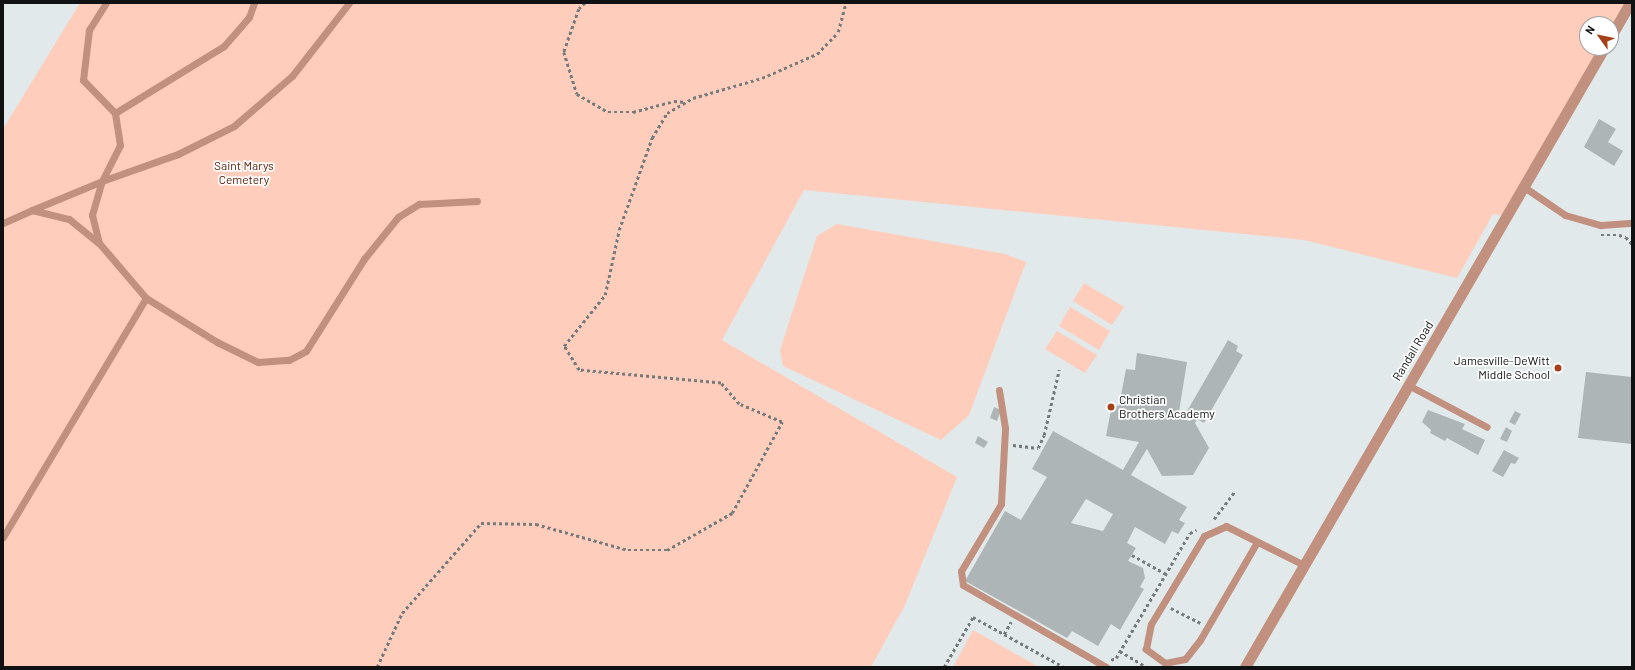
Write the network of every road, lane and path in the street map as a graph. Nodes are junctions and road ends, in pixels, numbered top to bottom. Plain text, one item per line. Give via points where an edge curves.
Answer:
1 (106, 3) edge
2 (254, 3) edge
3 (349, 3) edge
4 (585, 3) edge
5 (846, 3) edge
6 (1630, 3) edge
7 (1619, 22) edge
8 (1599, 56) edge
9 (686, 102) junction
10 (115, 113) junction
11 (102, 181) junction
12 (1524, 187) junction
13 (477, 201) dead end
14 (32, 210) junction
15 (3, 223) edge
16 (1632, 223) edge
17 (99, 243) junction
18 (146, 298) junction
19 (1059, 370) dead end
20 (1408, 385) junction
21 (999, 390) dead end
22 (1487, 427) dead end
23 (1004, 444) junction
24 (3, 537) edge
25 (1257, 542) junction
26 (1132, 555) dead end
27 (1304, 565) junction
28 (1166, 574) dead end
29 (1152, 598) dead end
30 (1164, 603) junction
31 (1208, 627) junction
32 (1120, 651) dead end
33 (1145, 666) edge
34 (377, 667) edge
35 (944, 667) edge
36 (1064, 667) edge
37 (1106, 667) edge
38 (1245, 667) edge

1 - 10 lane via 90,30 83,80
2 - 10 lane via 249,16 224,46
3 - 11 lane via 292,76 234,126 178,154
4 - 9 path via 579,9 564,52 577,94 608,112 633,112 674,101
5 - 9 path via 838,32 817,54 762,78
6 - 7 street
8 - 12 street, Randall Road
9 - 34 path via 667,113 652,138 619,230 605,295 564,346 580,370 721,383 739,404 782,422 732,513 667,550 628,550 536,524 481,523 402,613
10 - 11 lane via 120,145
11 - 14 lane
11 - 17 lane via 92,215
12 - 16 lane via 1565,215 1601,225
12 - 20 street, Randall Road
13 - 18 lane via 419,204 398,217 364,259 306,351 289,360 258,362 217,342
14 - 15 lane
14 - 17 lane via 69,219
17 - 18 lane
18 - 24 lane
19 - 23 path via 1044,435 1038,448
20 - 22 lane
20 - 27 street, Randall Road
21 - 23 lane
23 - 37 lane via 1002,504 961,571 963,585
25 - 27 lane
25 - 30 lane via 1226,526 1204,536
25 - 31 lane
26 - 28 path
27 - 38 street, Randall Road
29 - 30 path
30 - 31 path
30 - 31 lane via 1151,624 1146,649 1165,663 1185,659
32 - 33 path
35 - 36 path via 973,617

